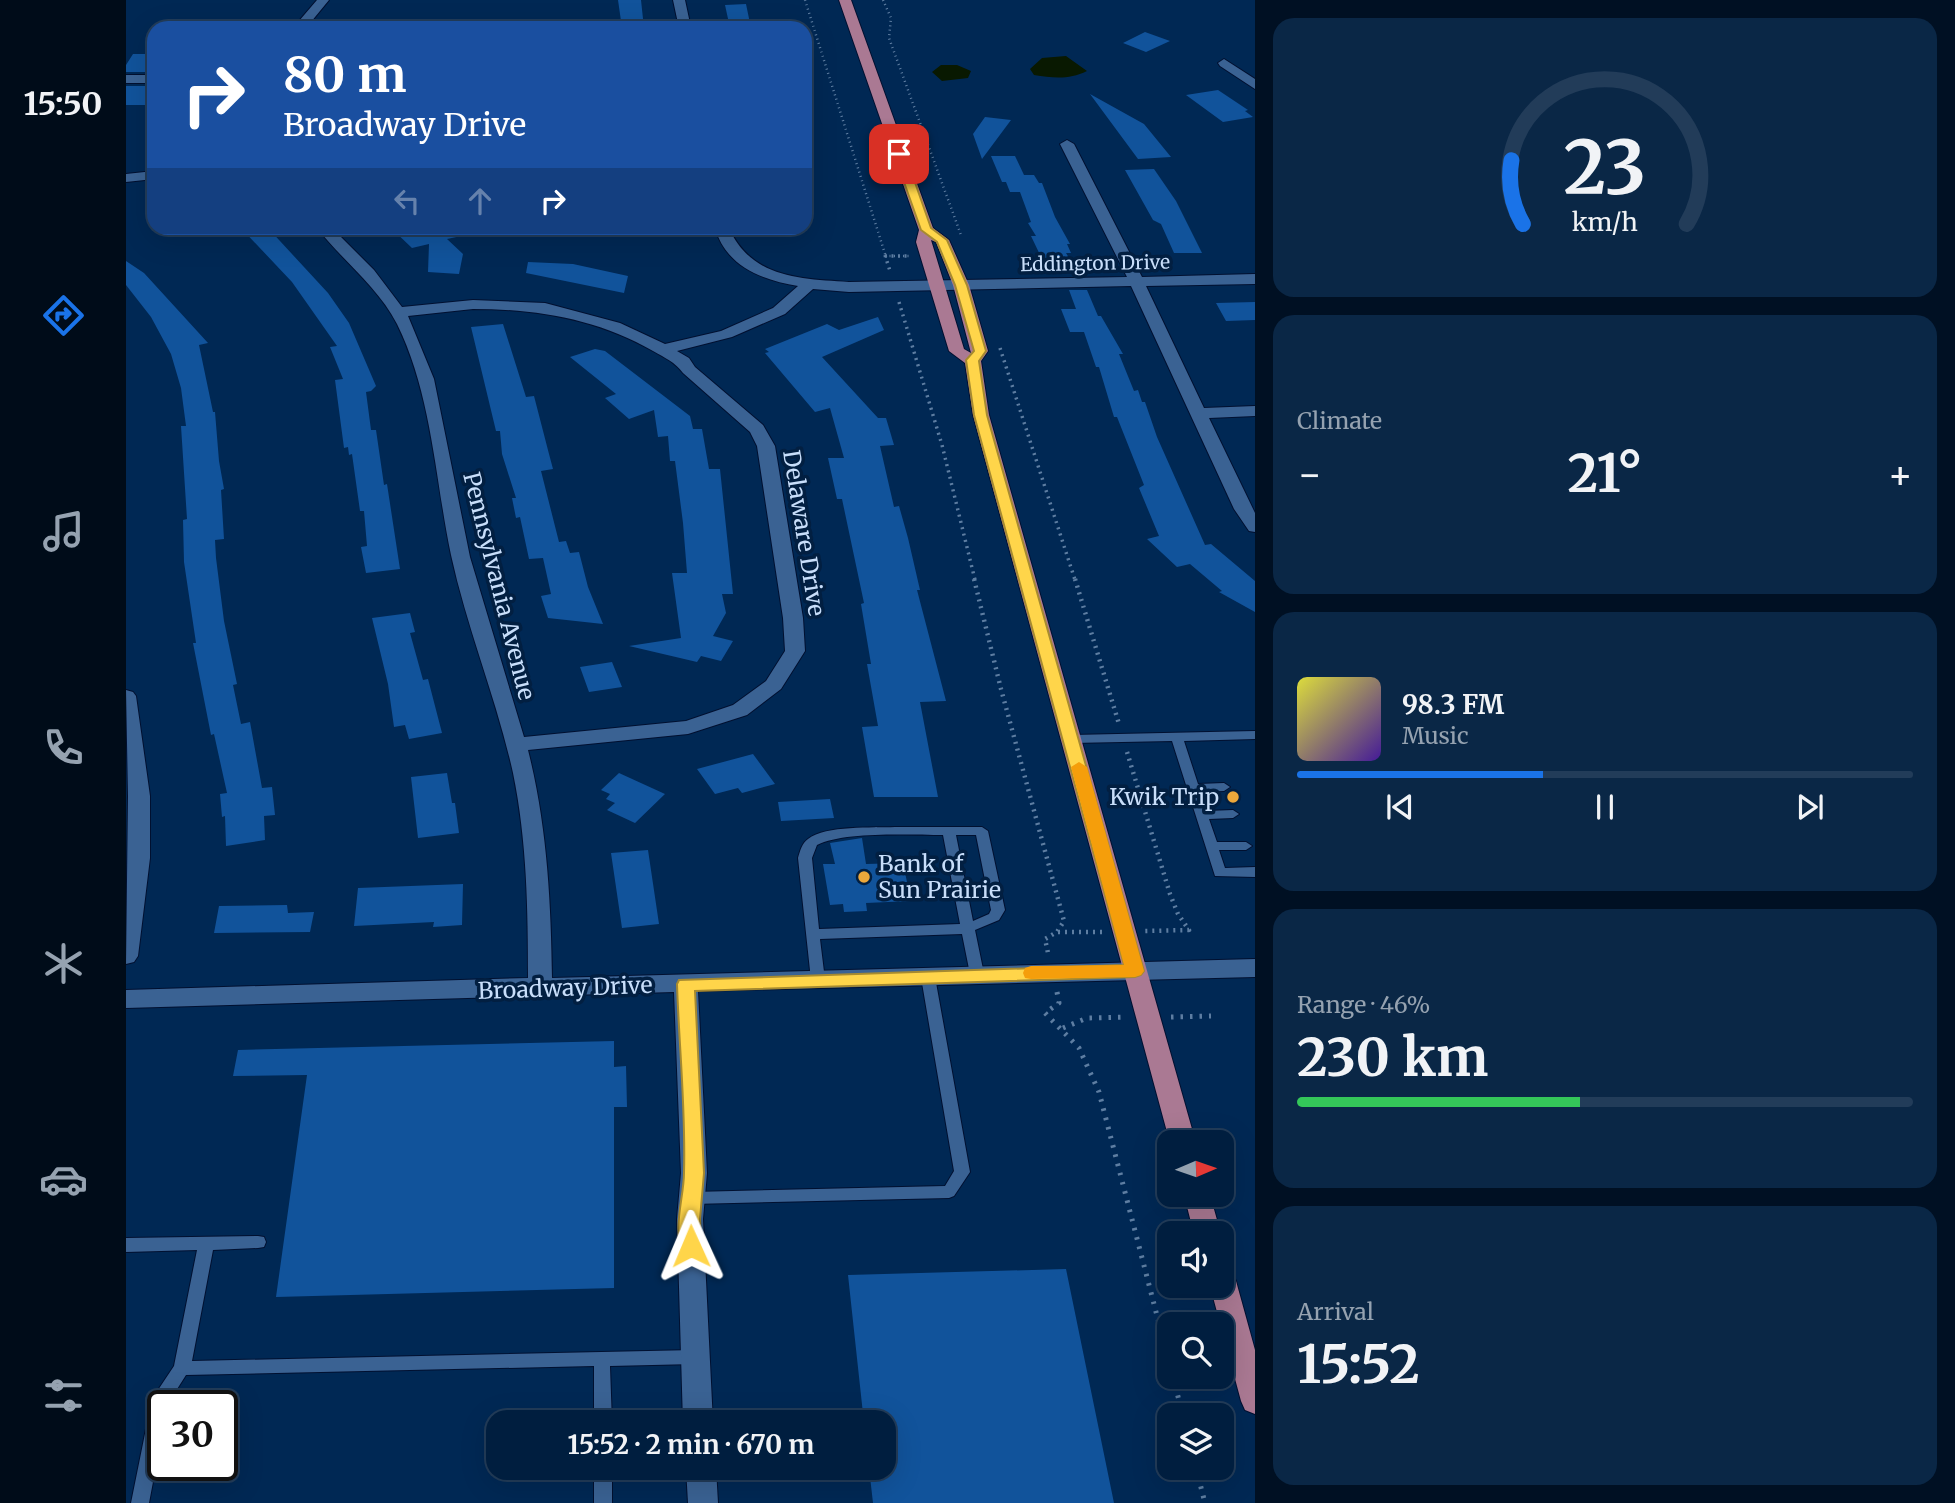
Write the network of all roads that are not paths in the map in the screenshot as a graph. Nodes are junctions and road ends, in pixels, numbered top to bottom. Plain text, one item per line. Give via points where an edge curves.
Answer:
1 (323, 0) edge
2 (680, 0) edge
3 (845, 0) edge
4 (305, 21) edge
5 (684, 21) edge
6 (1224, 64) dead end
7 (126, 79) edge
8 (147, 79) edge
9 (1255, 85) edge
10 (1067, 144) dead end
11 (147, 176) edge
12 (126, 178) edge
13 (926, 230) junction
14 (331, 235) edge
15 (724, 235) edge
16 (1255, 279) edge
17 (1136, 282) junction
18 (809, 284) junction
19 (936, 285) junction
20 (961, 285) junction
21 (397, 313) junction
22 (664, 349) junction
23 (973, 360) junction
24 (1255, 411) edge
25 (1198, 412) junction
26 (1255, 527) edge
27 (126, 696) edge
28 (1255, 735) edge
29 (1177, 737) junction
30 (1072, 739) junction
31 (515, 745) junction
32 (1224, 787) dead end
33 (1193, 788) junction
34 (1233, 814) dead end
35 (1202, 815) junction
36 (949, 832) junction
37 (1212, 846) junction
38 (1246, 846) dead end
39 (1255, 872) edge
40 (966, 929) junction
41 (815, 934) junction
42 (126, 956) edge
43 (1255, 968) edge
44 (1135, 971) junction
45 (977, 974) junction
46 (928, 977) junction
47 (818, 980) junction
48 (686, 984) junction
49 (540, 988) junction
50 (126, 999) edge
51 (1179, 1130) edge
52 (692, 1198) junction
53 (258, 1242) dead end
54 (206, 1243) junction
55 (126, 1245) edge
56 (1227, 1298) edge
57 (695, 1357) junction
58 (603, 1359) junction
59 (182, 1368) junction
60 (1255, 1401) edge
61 (603, 1410) edge
62 (697, 1410) edge
63 (603, 1480) edge
64 (702, 1480) edge
65 (140, 1503) edge
66 (603, 1503) edge
67 (703, 1503) edge

1 - 4 street
2 - 5 street
3 - 13 main road
6 - 9 street
7 - 8 street
10 - 17 street
11 - 12 street
13 - 19 main road via 923,242
13 - 20 main road via 942,240
14 - 21 street, Pennsylvania Avenue via 361,265
15 - 18 street, Eddington Drive via 739,259 775,276
16 - 17 street, Eddington Drive
17 - 20 street, Eddington Drive
17 - 25 street
18 - 19 street, Eddington Drive
18 - 22 street via 769,316 726,334
19 - 20 street, Eddington Drive
19 - 23 main road via 957,351
20 - 23 main road via 980,351
21 - 22 street, Delaware Drive via 443,304 520,303 587,316
21 - 31 street, Pennsylvania Avenue via 419,356 462,558
22 - 31 street, Delaware Drive via 764,438 795,651 774,685 722,718 688,727
23 - 30 main road via 981,415
24 - 25 street
25 - 26 street
27 - 42 street via 139,796 139,859
28 - 29 lane
29 - 30 lane
29 - 33 lane
30 - 44 main road
31 - 49 street, Pennsylvania Avenue via 534,835
32 - 33 lane
33 - 35 lane
34 - 35 lane
35 - 37 lane
36 - 40 lane
36 - 40 lane via 982,831 998,910 994,917
36 - 41 lane via 838,834 812,842 805,858
37 - 38 lane
37 - 39 lane via 1220,873
40 - 41 lane
40 - 45 lane
41 - 47 lane
43 - 44 street, Broadway Drive
44 - 45 street, Broadway Drive
44 - 51 main road
45 - 46 street, Broadway Drive
46 - 47 street, Broadway Drive
46 - 52 lane via 962,1172 949,1192
47 - 48 street, Broadway Drive
48 - 49 street, Broadway Drive
48 - 52 street
49 - 50 street, Broadway Drive
52 - 57 street
53 - 54 lane
54 - 55 lane
54 - 59 lane
56 - 60 main road
57 - 58 lane
57 - 62 street
58 - 59 lane
58 - 61 lane
59 - 65 lane via 160,1399
63 - 66 lane
64 - 67 street

